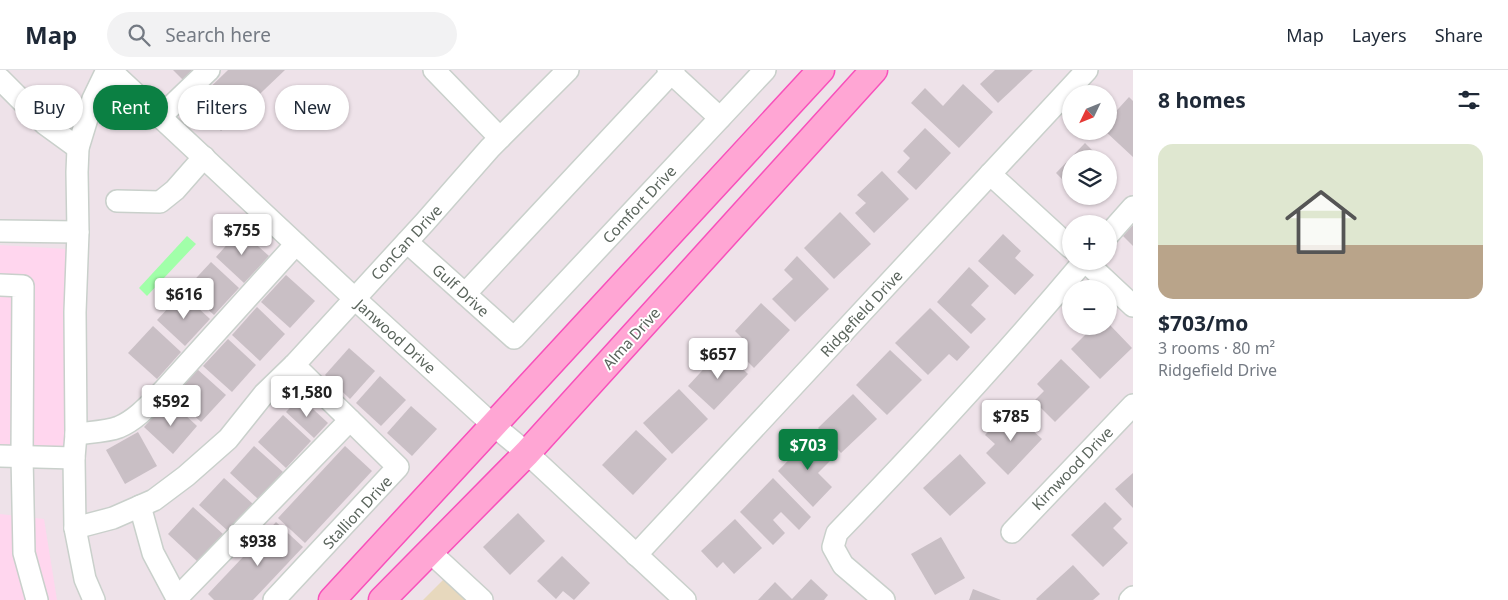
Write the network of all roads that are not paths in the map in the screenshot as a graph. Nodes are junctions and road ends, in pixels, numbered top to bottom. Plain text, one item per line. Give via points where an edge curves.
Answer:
1 (108, 70) edge
2 (209, 70) edge
3 (434, 70) edge
4 (765, 70) edge
5 (821, 70) edge
6 (874, 70) edge
7 (1087, 70) edge
8 (671, 71) edge
9 (556, 74) edge
10 (0, 79) edge
11 (125, 85) edge
12 (15, 93) edge
13 (0, 102) edge
14 (15, 102) edge
15 (168, 109) edge
16 (720, 118) junction
17 (168, 124) edge
18 (53, 130) edge
19 (500, 138) junction
20 (78, 148) junction
21 (204, 158) junction
22 (990, 174) junction
23 (117, 201) dead end
24 (1133, 207) edge
25 (1117, 225) edge
26 (0, 231) edge
27 (78, 232) junction
28 (1062, 240) edge
29 (407, 242) junction
30 (296, 244) junction
31 (1077, 270) edge
32 (1095, 270) edge
33 (0, 285) edge
34 (465, 294) junction
35 (354, 298) junction
36 (1133, 306) edge
37 (514, 338) joint
38 (294, 365) junction
39 (1133, 405) edge
40 (350, 420) junction
41 (493, 425) junction
42 (76, 434) junction
43 (527, 453) junction
44 (0, 456) edge
45 (22, 456) junction
46 (74, 458) junction
47 (140, 506) junction
48 (75, 528) junction
49 (1012, 532) dead end
50 (430, 552) junction
51 (636, 556) junction
52 (1133, 596) edge
53 (178, 599) edge
54 (37, 600) edge
55 (94, 600) edge
56 (274, 600) edge
57 (332, 600) edge
58 (382, 600) edge
59 (482, 600) edge
60 (685, 600) edge
61 (884, 600) edge
62 (1130, 600) edge

1 - 11 street, Janwood Drive
1 - 20 street via 93,99
2 - 15 street
3 - 19 street
4 - 16 street, Comfort Drive
5 - 41 main road
6 - 43 main road, Alma Drive
7 - 22 street, Ridgefield Drive
8 - 16 street
8 - 34 street
9 - 19 street, ConCan Drive
10 - 12 street
13 - 14 street
16 - 37 street, Comfort Drive
17 - 21 street, Janwood Drive
18 - 20 street
19 - 29 street, ConCan Drive
20 - 27 street
21 - 23 street via 160,202
21 - 30 street, Janwood Drive
22 - 28 street
22 - 51 street, Ridgefield Drive
24 - 25 street
26 - 27 street
27 - 42 street
29 - 34 street, Gulf Drive
29 - 35 street, ConCan Drive
30 - 35 street, Janwood Drive
30 - 42 street via 139,413 120,426
31 - 61 street via 926,441 837,533 833,547 843,566
32 - 36 street
33 - 45 street via 24,286
34 - 37 street, Gulf Drive
35 - 38 street, ConCan Drive
35 - 41 street, Janwood Drive
38 - 40 street
38 - 47 street, ConCan Drive via 264,394 228,439 186,476 154,500
39 - 49 street, Kirnwood Drive
40 - 53 street
40 - 56 street, Stallion Drive via 398,467
41 - 43 street, Janwood Drive
41 - 57 main road
42 - 46 street
43 - 50 main road, Alma Drive
43 - 51 street, Janwood Drive
44 - 45 street
45 - 46 street
45 - 54 street via 24,552
46 - 48 street
47 - 48 street, ConCan Drive via 113,518
47 - 53 street via 153,553
48 - 55 street via 85,579
50 - 58 main road, Alma Drive
50 - 59 street
51 - 60 street, Janwood Drive
52 - 62 street

